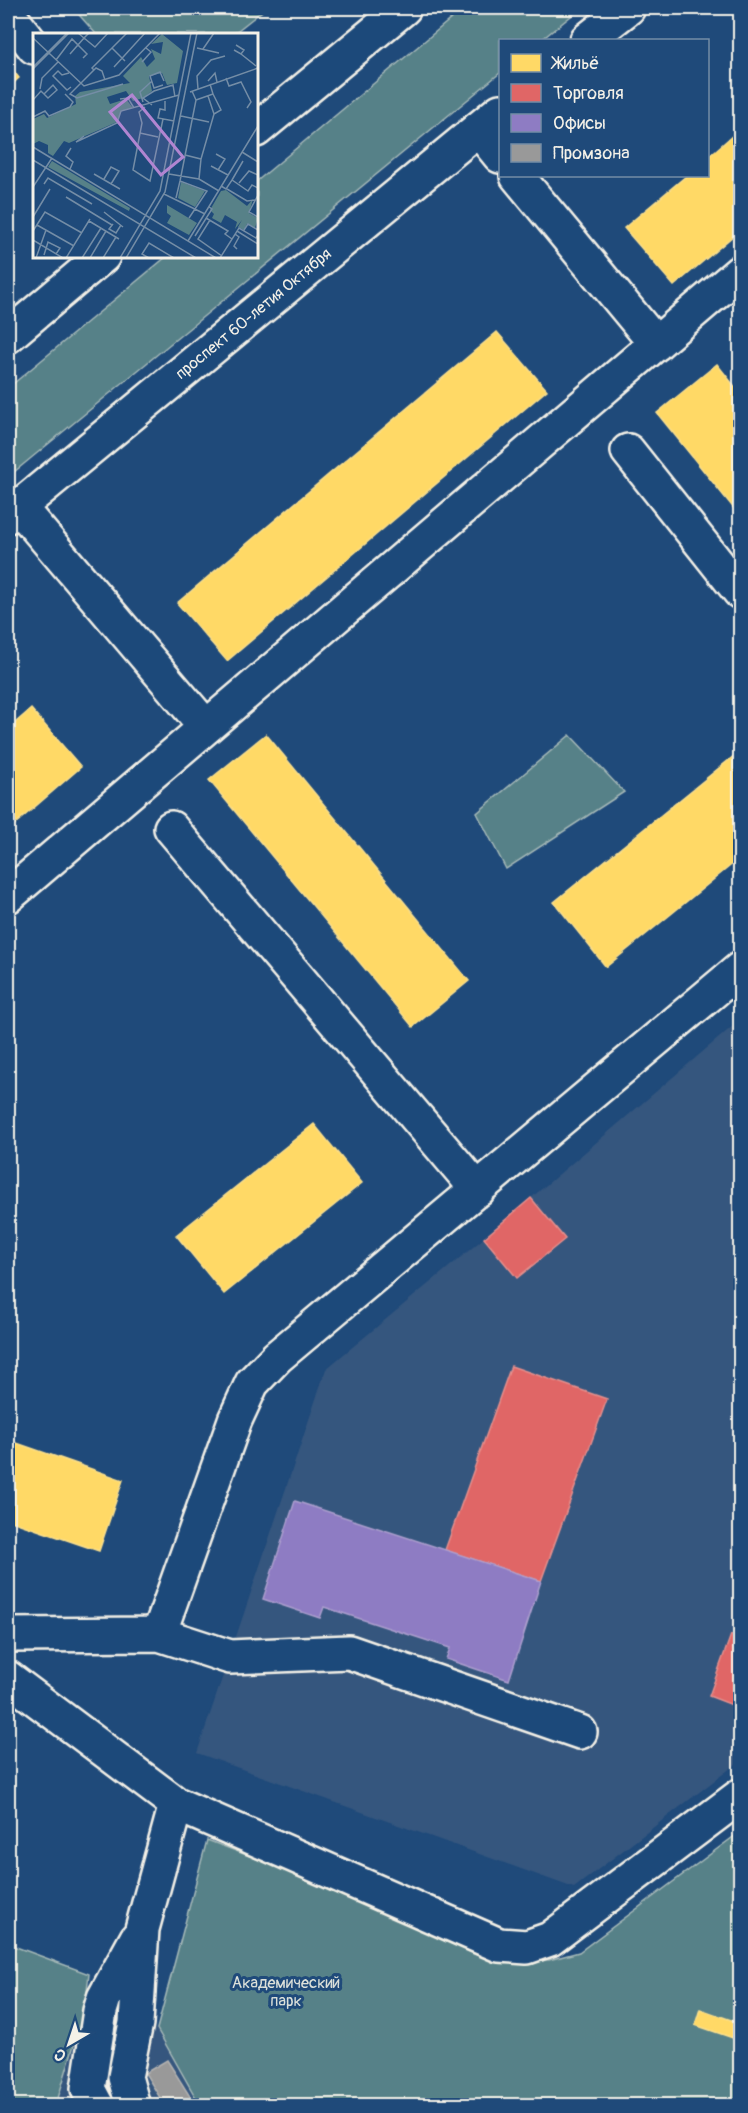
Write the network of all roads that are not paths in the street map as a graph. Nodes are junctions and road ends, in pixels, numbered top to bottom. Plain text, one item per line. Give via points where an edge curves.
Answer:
1 (404, 8) edge
2 (628, 8) edge
3 (8, 14) edge
4 (588, 39) edge
5 (33, 46) edge
6 (489, 120) edge
7 (258, 128) edge
8 (499, 150) edge
9 (518, 177) edge
10 (101, 258) edge
11 (741, 272) edge
12 (8, 336) edge
13 (656, 344) junction
14 (628, 451) dead end
15 (13, 512) edge
16 (741, 592) edge
17 (206, 727) junction
18 (171, 828) dead end
19 (8, 896) edge
20 (741, 969) edge
21 (478, 1191) junction
22 (159, 1634) junction
23 (8, 1635) edge
24 (8, 1678) edge
25 (580, 1732) dead end
26 (741, 1796) edge
27 (176, 1804) junction
28 (142, 1929) junction
29 (97, 2106) edge
30 (133, 2106) edge

1 - 7 main road
2 - 4 main road
3 - 5 main road
6 - 8 main road
6 - 15 main road, проспект 60-летия Октября
9 - 13 main road
10 - 12 main road
11 - 13 main road
13 - 17 main road
14 - 16 main road
15 - 17 main road
17 - 19 main road
18 - 21 main road
20 - 21 main road
21 - 22 main road via 277,1357 252,1383 235,1420
22 - 23 main road
22 - 25 main road via 230,1657 350,1652
24 - 27 main road
26 - 27 main road via 550,1939 527,1947 499,1945
27 - 28 main road
28 - 29 main road via 100,2011 88,2089
28 - 30 main road via 136,2023 125,2078

